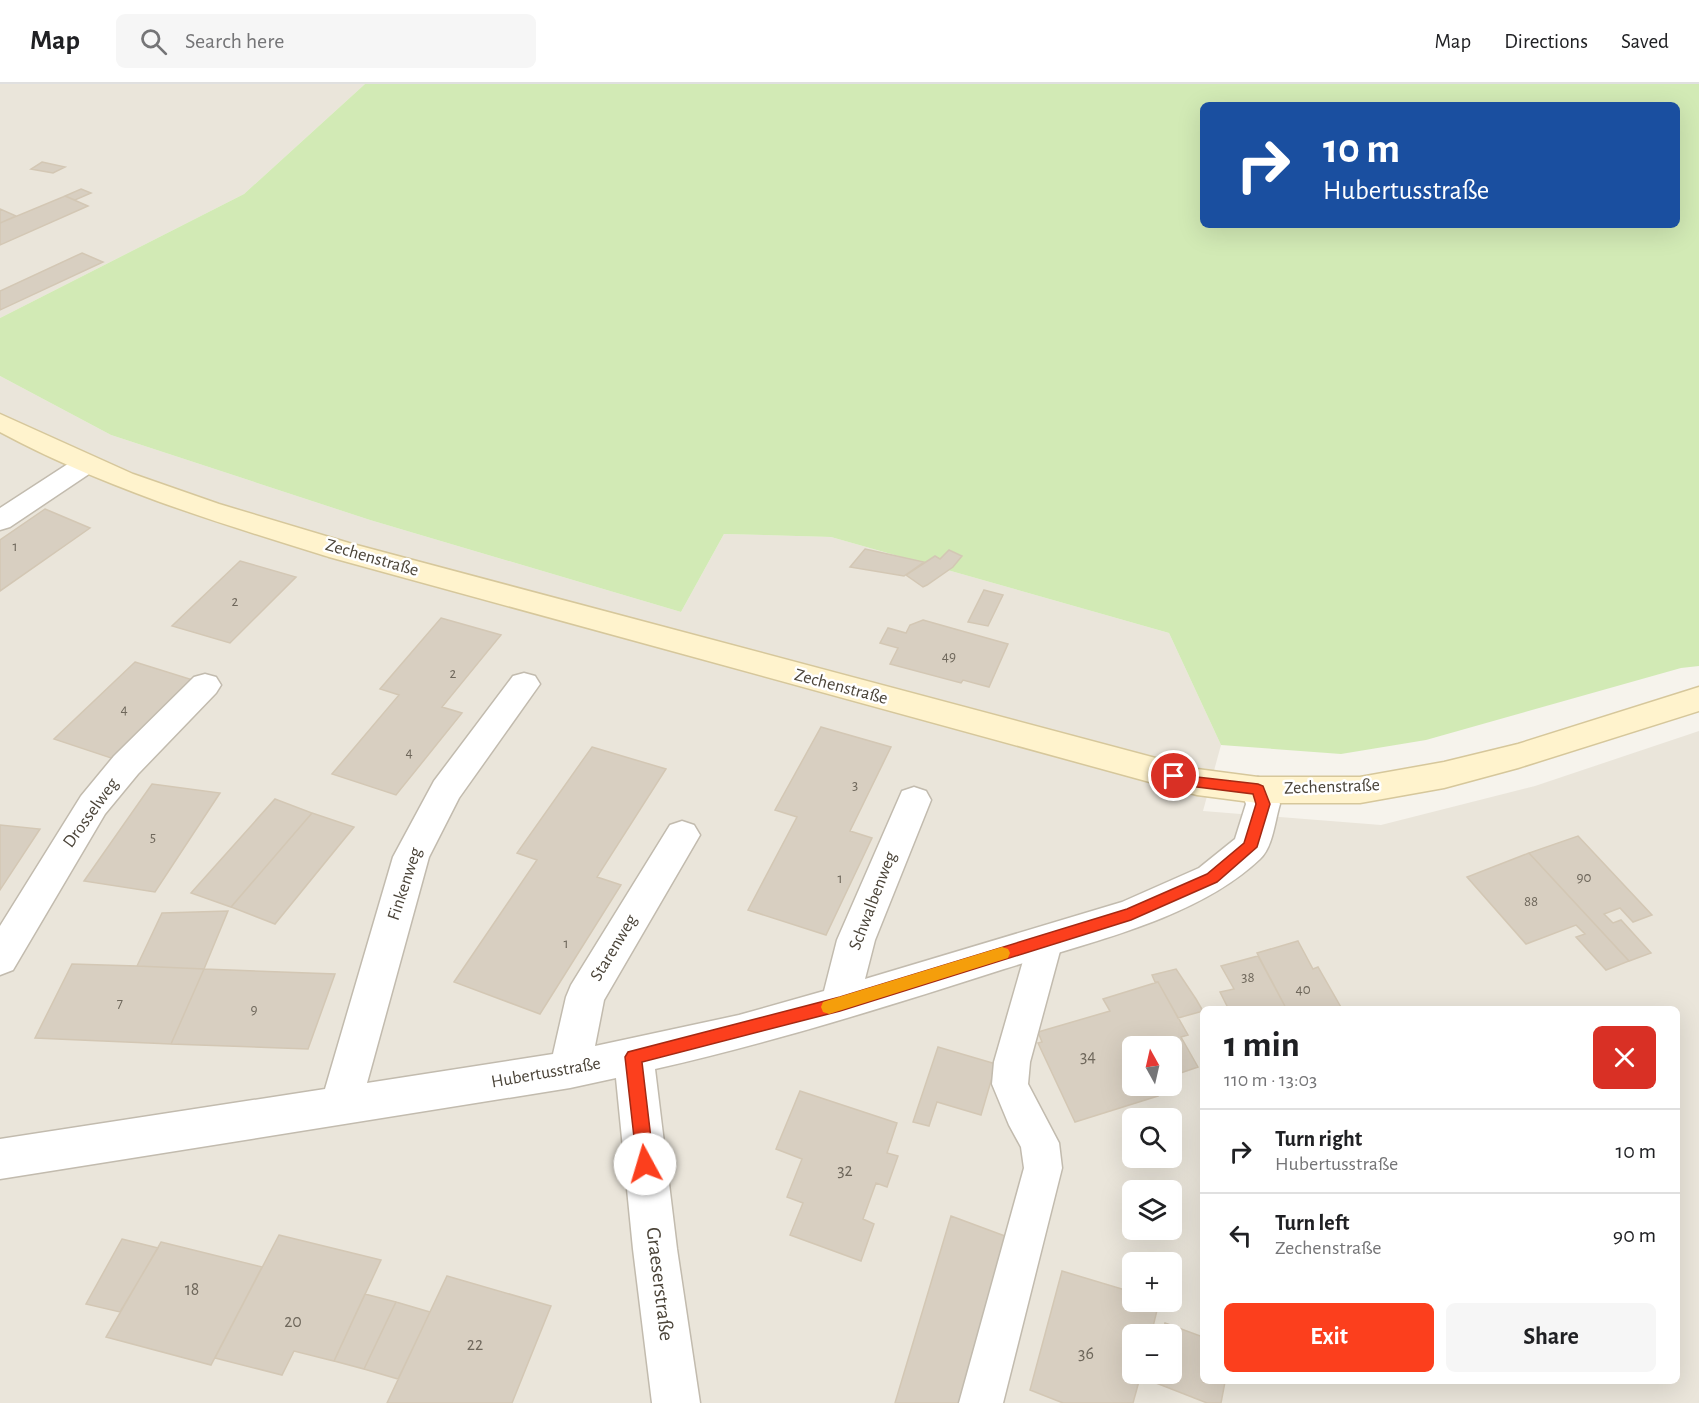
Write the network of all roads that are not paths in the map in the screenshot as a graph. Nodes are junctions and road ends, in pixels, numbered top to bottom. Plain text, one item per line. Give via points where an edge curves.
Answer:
1 (0, 422) edge
2 (87, 464) junction
3 (0, 521) edge
4 (524, 684) dead end
5 (205, 685) dead end
6 (1699, 699) edge
7 (1258, 790) junction
8 (914, 800) dead end
9 (682, 835) dead end
10 (1046, 940) junction
11 (0, 959) edge
12 (840, 1004) junction
13 (634, 1057) junction
14 (570, 1070) junction
15 (340, 1107) junction
16 (0, 1159) edge
17 (676, 1403) edge
18 (981, 1403) edge

1 - 2 main road, Zechenstraße
2 - 3 street
2 - 7 main road, Zechenstraße via 211,511 339,550 1081,752 1197,782
4 - 15 street, Finkenweg via 446,790 411,857
5 - 11 street, Drosselweg via 126,765 93,805
6 - 7 main road, Zechenstraße via 1444,776 1360,790
7 - 10 street, Hubertusstraße via 1263,804 1250,847 1212,878 1131,914
8 - 12 street, Schwalbenweg via 856,940
9 - 14 street, Starenweg via 585,997
10 - 12 street, Hubertusstraße
10 - 18 lane via 1012,1062 1010,1084 1040,1143 1043,1168
12 - 13 street, Hubertusstraße
13 - 14 street, Hubertusstraße
13 - 17 street, Graeserstraße
14 - 15 street, Hubertusstraße
15 - 16 street, Hubertusstraße

